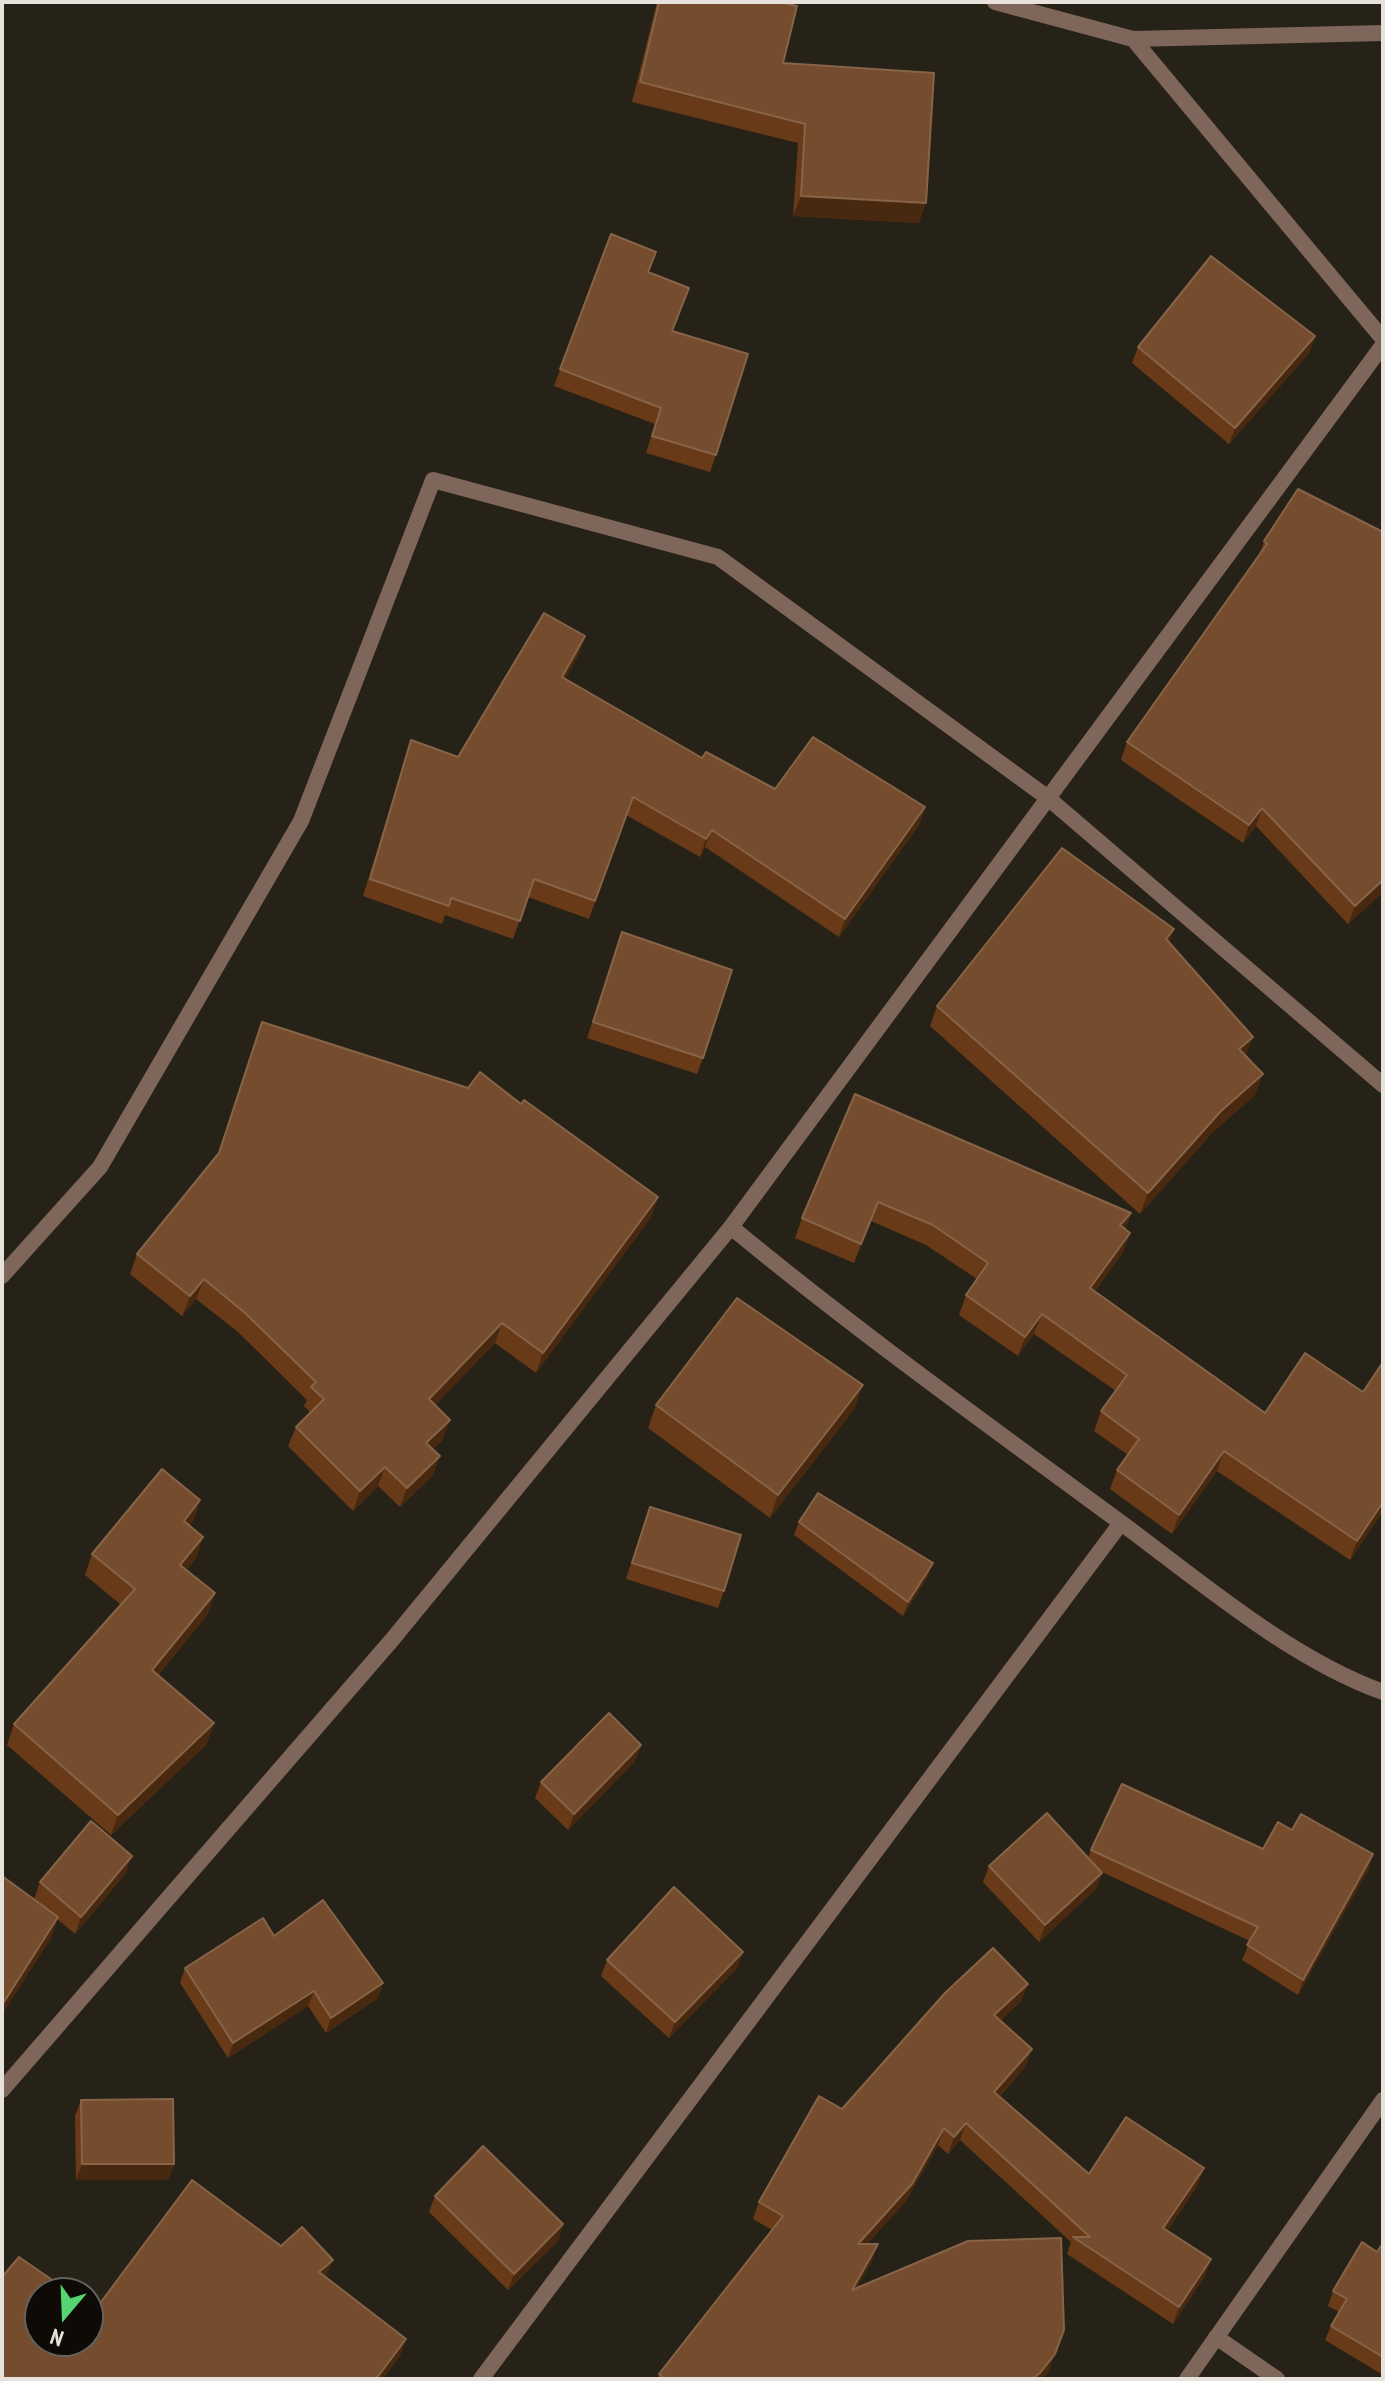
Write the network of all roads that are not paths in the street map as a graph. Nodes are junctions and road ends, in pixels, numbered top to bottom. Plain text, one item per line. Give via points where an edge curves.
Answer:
1 (995, 2) edge
2 (1383, 33) edge
3 (1133, 39) junction
4 (1383, 342) edge
5 (1048, 798) junction
6 (1383, 1085) edge
7 (731, 1227) junction
8 (2, 1276) edge
9 (1121, 1523) junction
10 (1383, 1692) edge
11 (2, 2090) edge
12 (1383, 2100) edge
13 (1216, 2337) junction
14 (481, 2379) edge
15 (1187, 2379) edge
16 (1277, 2379) edge

1 - 3 street
2 - 3 street
3 - 4 street
4 - 5 street
5 - 6 street
5 - 7 street
5 - 8 street via 718,557 433,480 301,821 100,1167
7 - 9 street via 824,1304
7 - 11 street via 391,1641
9 - 10 street via 1259,1624 1348,1679
9 - 14 street
12 - 13 street
13 - 15 street
13 - 16 street

